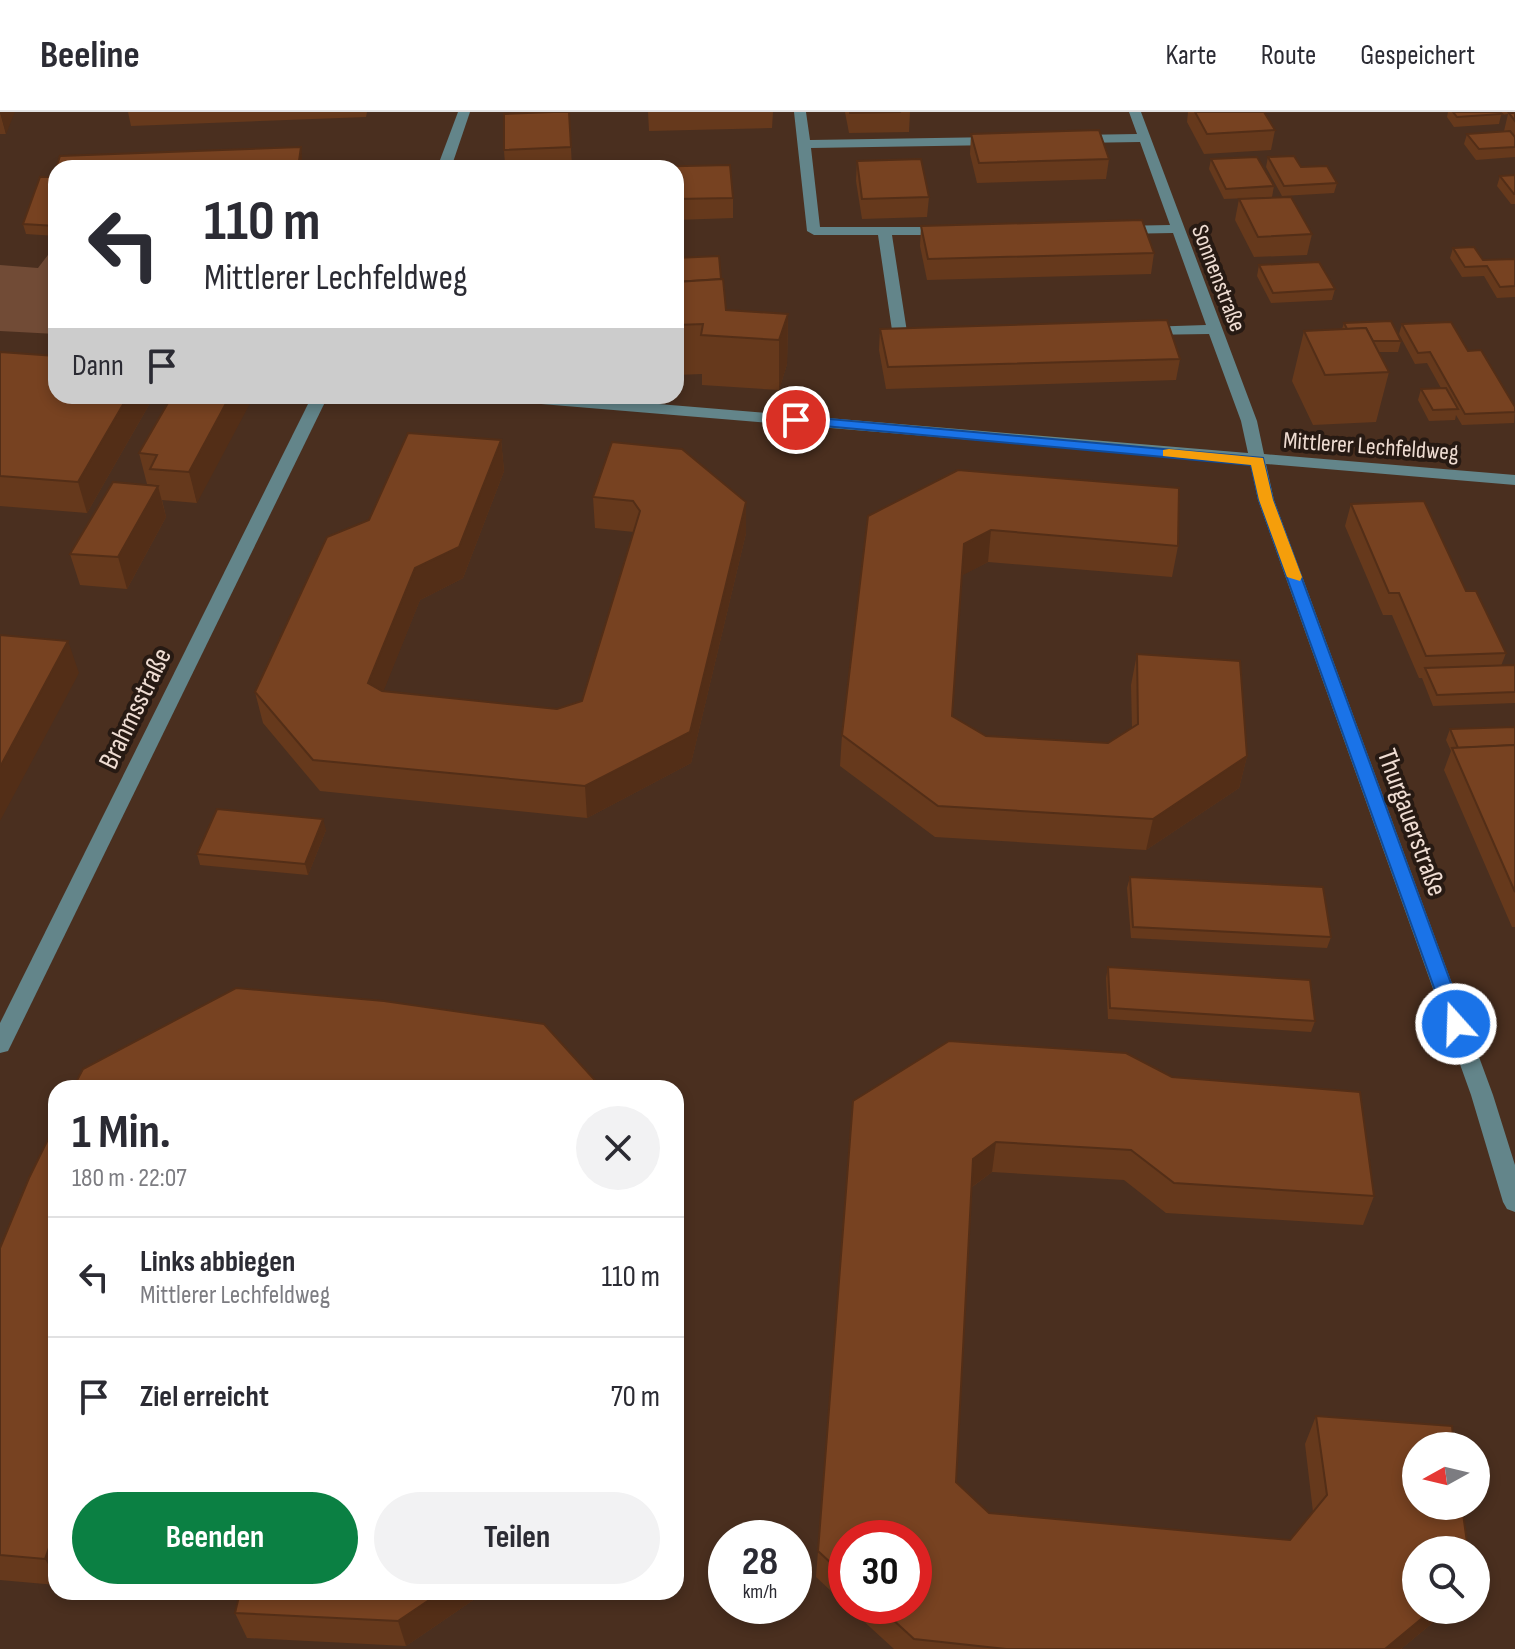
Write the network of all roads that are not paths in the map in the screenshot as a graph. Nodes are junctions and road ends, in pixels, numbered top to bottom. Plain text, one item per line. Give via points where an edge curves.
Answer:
1 (464, 112) edge
2 (800, 112) edge
3 (1135, 112) edge
4 (1145, 138) junction
5 (1067, 139) edge
6 (1005, 140) edge
7 (803, 144) junction
8 (447, 160) edge
9 (1176, 229) junction
10 (961, 230) edge
11 (1099, 230) edge
12 (884, 231) junction
13 (1215, 329) junction
14 (1121, 331) edge
15 (931, 336) edge
16 (316, 404) edge
17 (599, 404) edge
18 (1258, 461) junction
19 (1515, 480) edge
20 (0, 1045) edge
21 (1515, 1202) edge

1 - 8 street
2 - 7 street
3 - 4 street, Sonnenstraße
4 - 5 street
4 - 9 street, Sonnenstraße
6 - 7 street
7 - 12 street via 814,231
9 - 11 street
9 - 13 street, Sonnenstraße
10 - 12 street
12 - 15 street via 900,337
13 - 14 street
13 - 18 street, Sonnenstraße
16 - 20 street, Brahmsstraße
17 - 18 street, Mittlerer Lechfeldweg
18 - 19 street, Mittlerer Lechfeldweg
18 - 21 street, Thurgauerstraße via 1266,500 1482,1095

